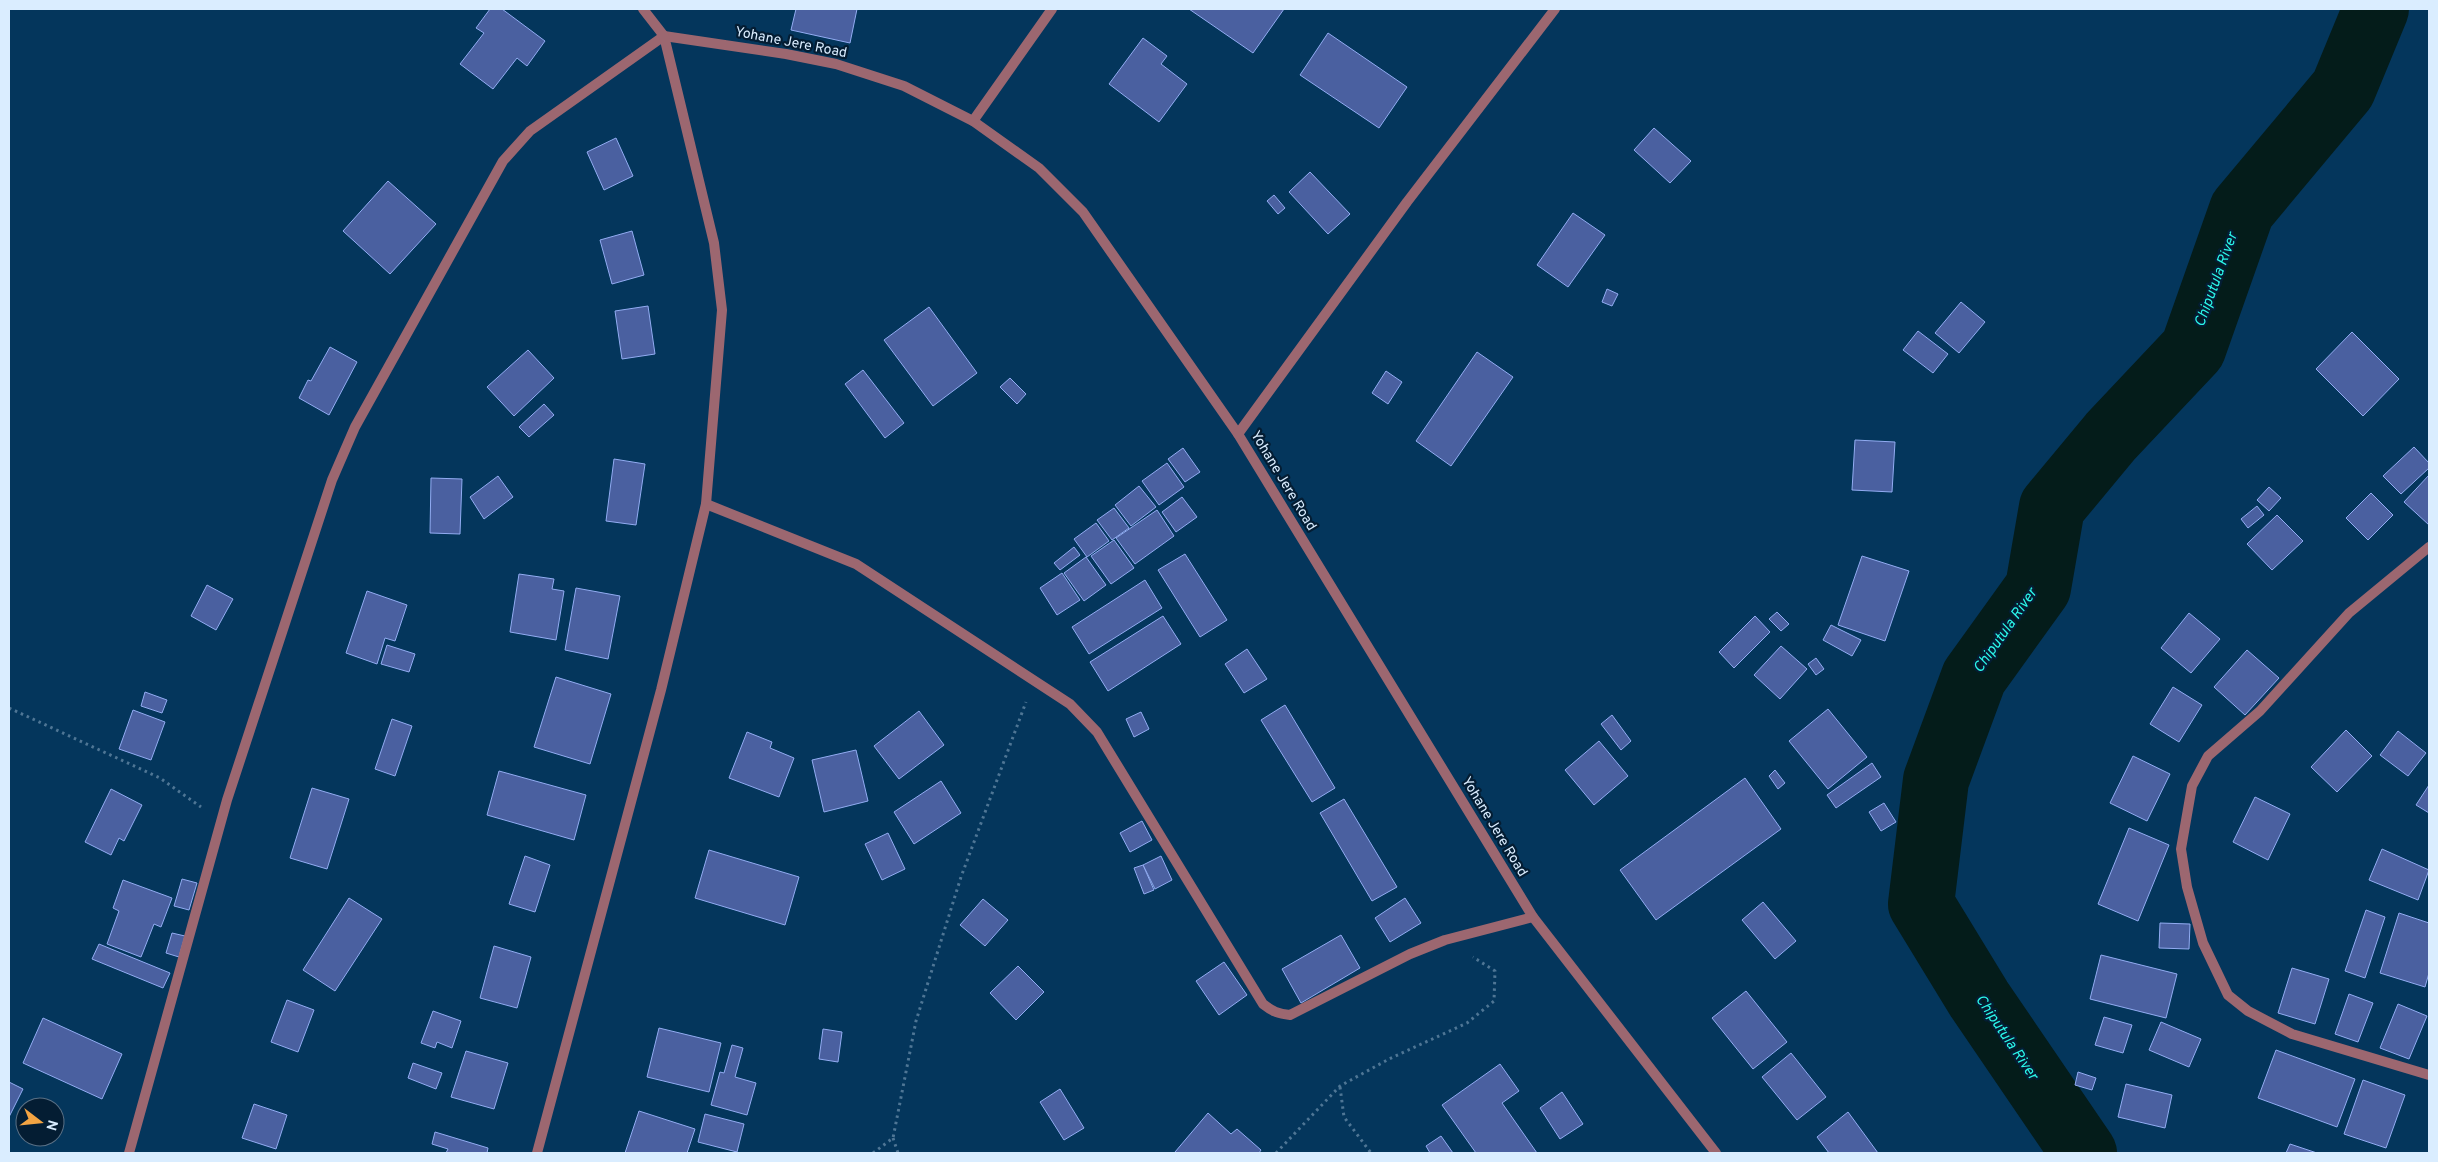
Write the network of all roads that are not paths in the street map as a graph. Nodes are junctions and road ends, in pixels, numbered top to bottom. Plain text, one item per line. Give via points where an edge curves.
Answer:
1 (644, 9) edge
2 (1052, 9) edge
3 (1555, 9) edge
4 (664, 36) junction
5 (973, 120) junction
6 (1238, 434) junction
7 (706, 504) junction
8 (2429, 547) edge
9 (1533, 917) junction
10 (2429, 1075) edge
11 (129, 1153) edge
12 (536, 1153) edge
13 (1716, 1153) edge

1 - 4 street
2 - 5 street
3 - 6 street via 1413,194
4 - 5 street, Yohane Jere Road via 836,64 904,86
4 - 7 street via 714,243 722,310
4 - 11 street via 530,131 503,161 355,426 332,480 227,800
5 - 6 street, Yohane Jere Road via 1039,168 1083,212
6 - 9 street, Yohane Jere Road
7 - 9 street via 856,564 1070,704 1098,732 1263,1004 1271,1011 1290,1015 1410,954 1445,940
7 - 12 street via 658,700
8 - 10 street via 2349,613 2260,711 2208,756 2192,786 2181,849 2186,886 2203,943 2228,995 2248,1011 2292,1034
9 - 13 street, Yohane Jere Road

